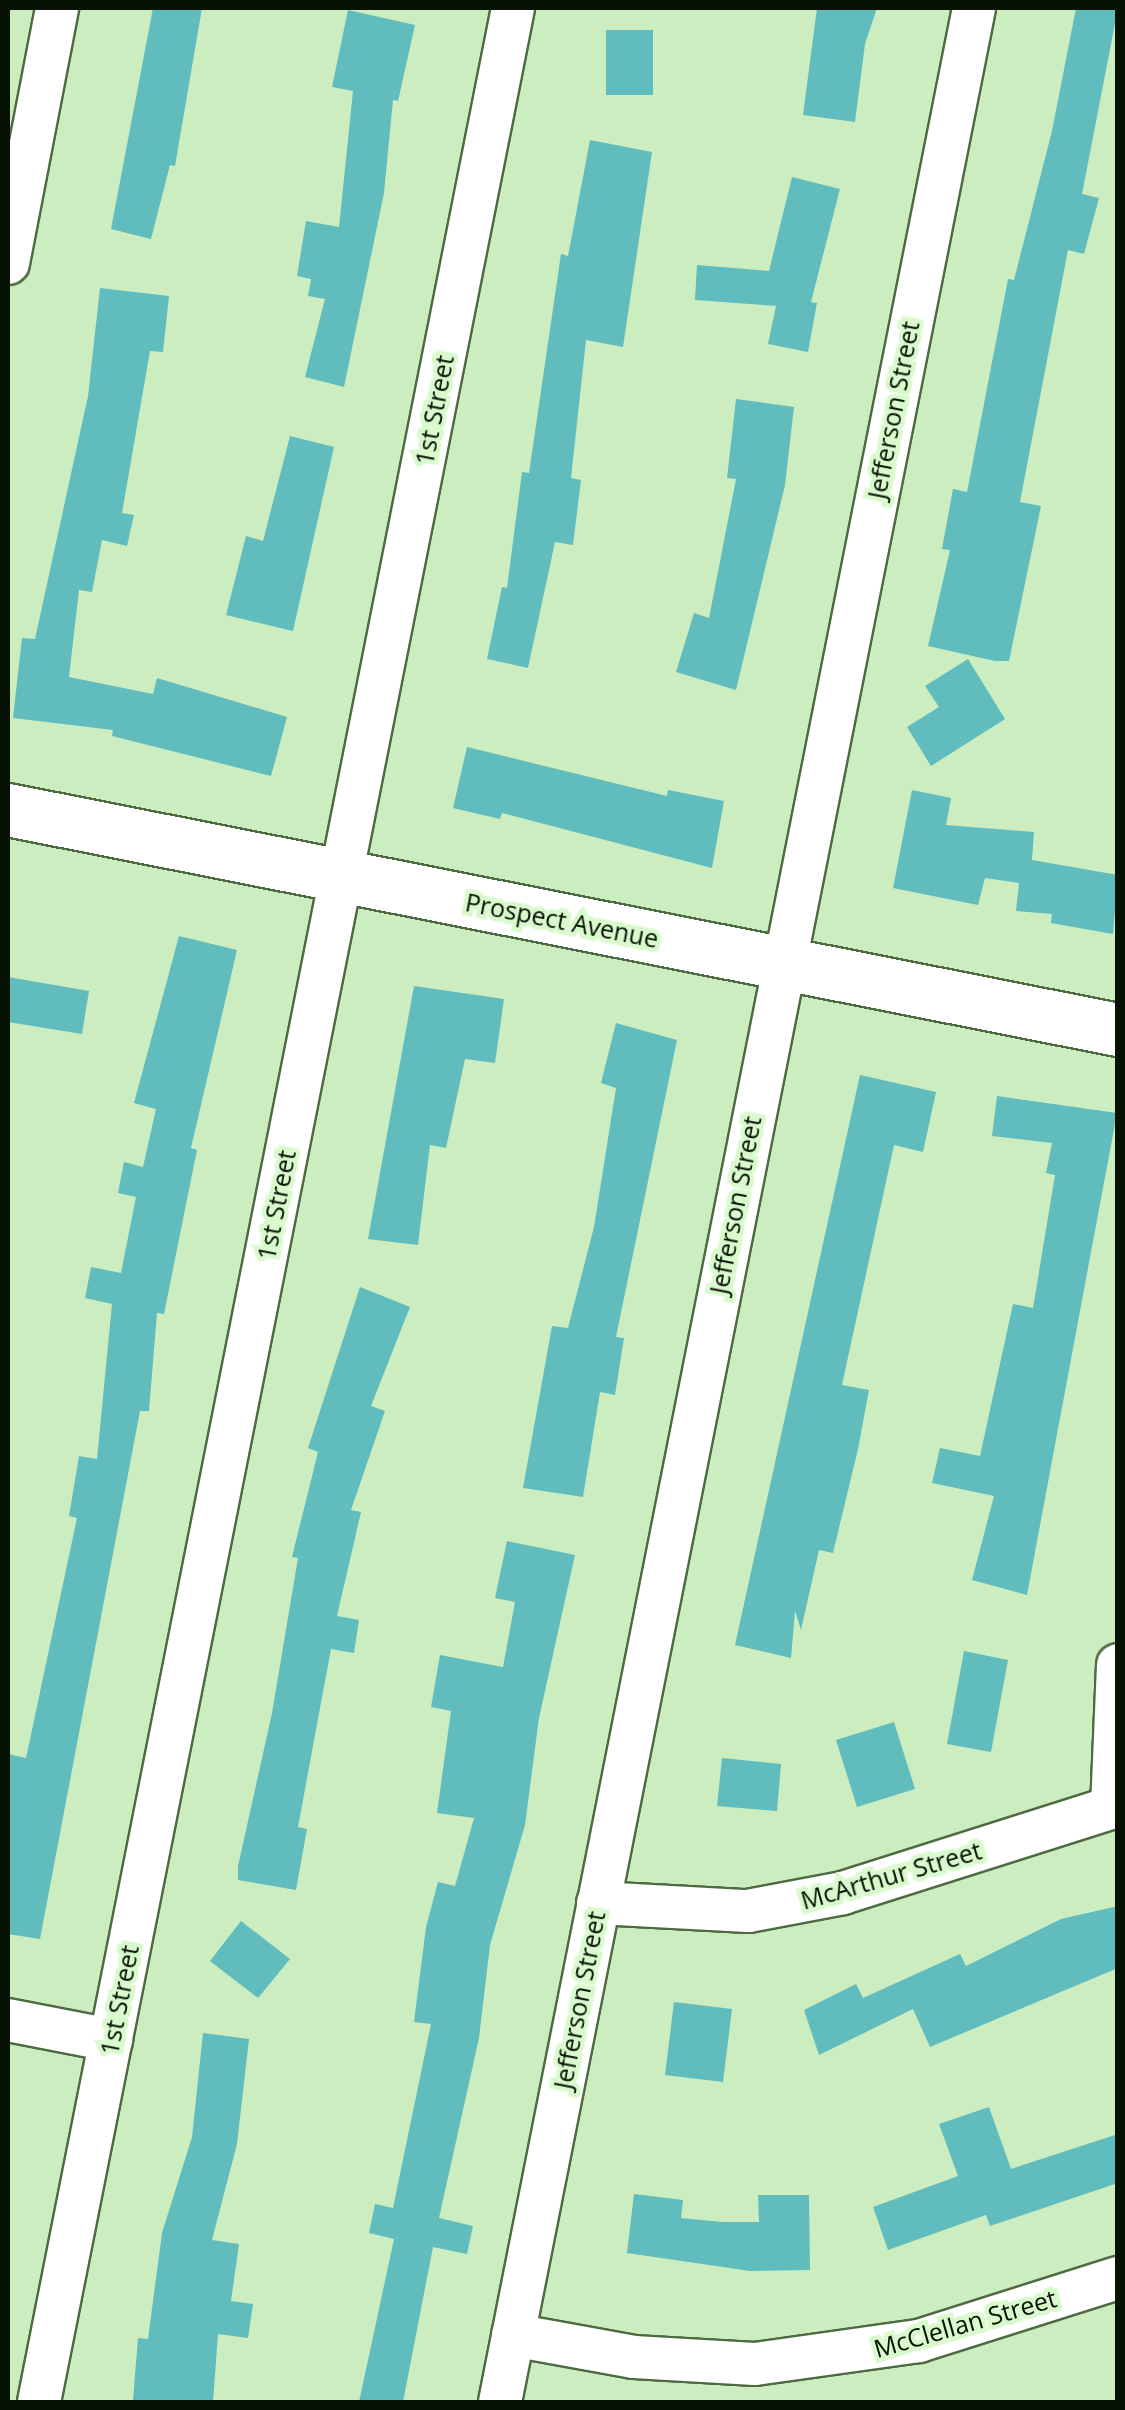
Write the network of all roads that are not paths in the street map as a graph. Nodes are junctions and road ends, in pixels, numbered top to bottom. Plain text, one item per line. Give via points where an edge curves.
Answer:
1 (58, 8) edge
2 (513, 8) edge
3 (974, 8) edge
4 (8, 264) edge
5 (8, 810) edge
6 (342, 876) junction
7 (782, 964) junction
8 (1118, 1030) edge
9 (1118, 1664) edge
10 (1115, 1807) edge
11 (598, 1903) junction
12 (8, 2020) edge
13 (111, 2040) junction
14 (1118, 2278) edge
15 (512, 2335) junction
16 (39, 2402) edge
17 (500, 2402) edge

1 - 4 street
2 - 6 street, 1st Street
3 - 7 street, Jefferson Street
5 - 6 street, Prospect Avenue
6 - 7 street, Prospect Avenue
6 - 13 street, 1st Street
7 - 8 street, Prospect Avenue
7 - 11 street, Jefferson Street
9 - 10 street
10 - 11 street, McArthur Street via 843,1893 748,1911
11 - 15 street, Jefferson Street
12 - 13 street
13 - 16 street, 1st Street
14 - 15 street, McClellan Street via 919,2341 775,2362 634,2357
15 - 17 street, Jefferson Street

